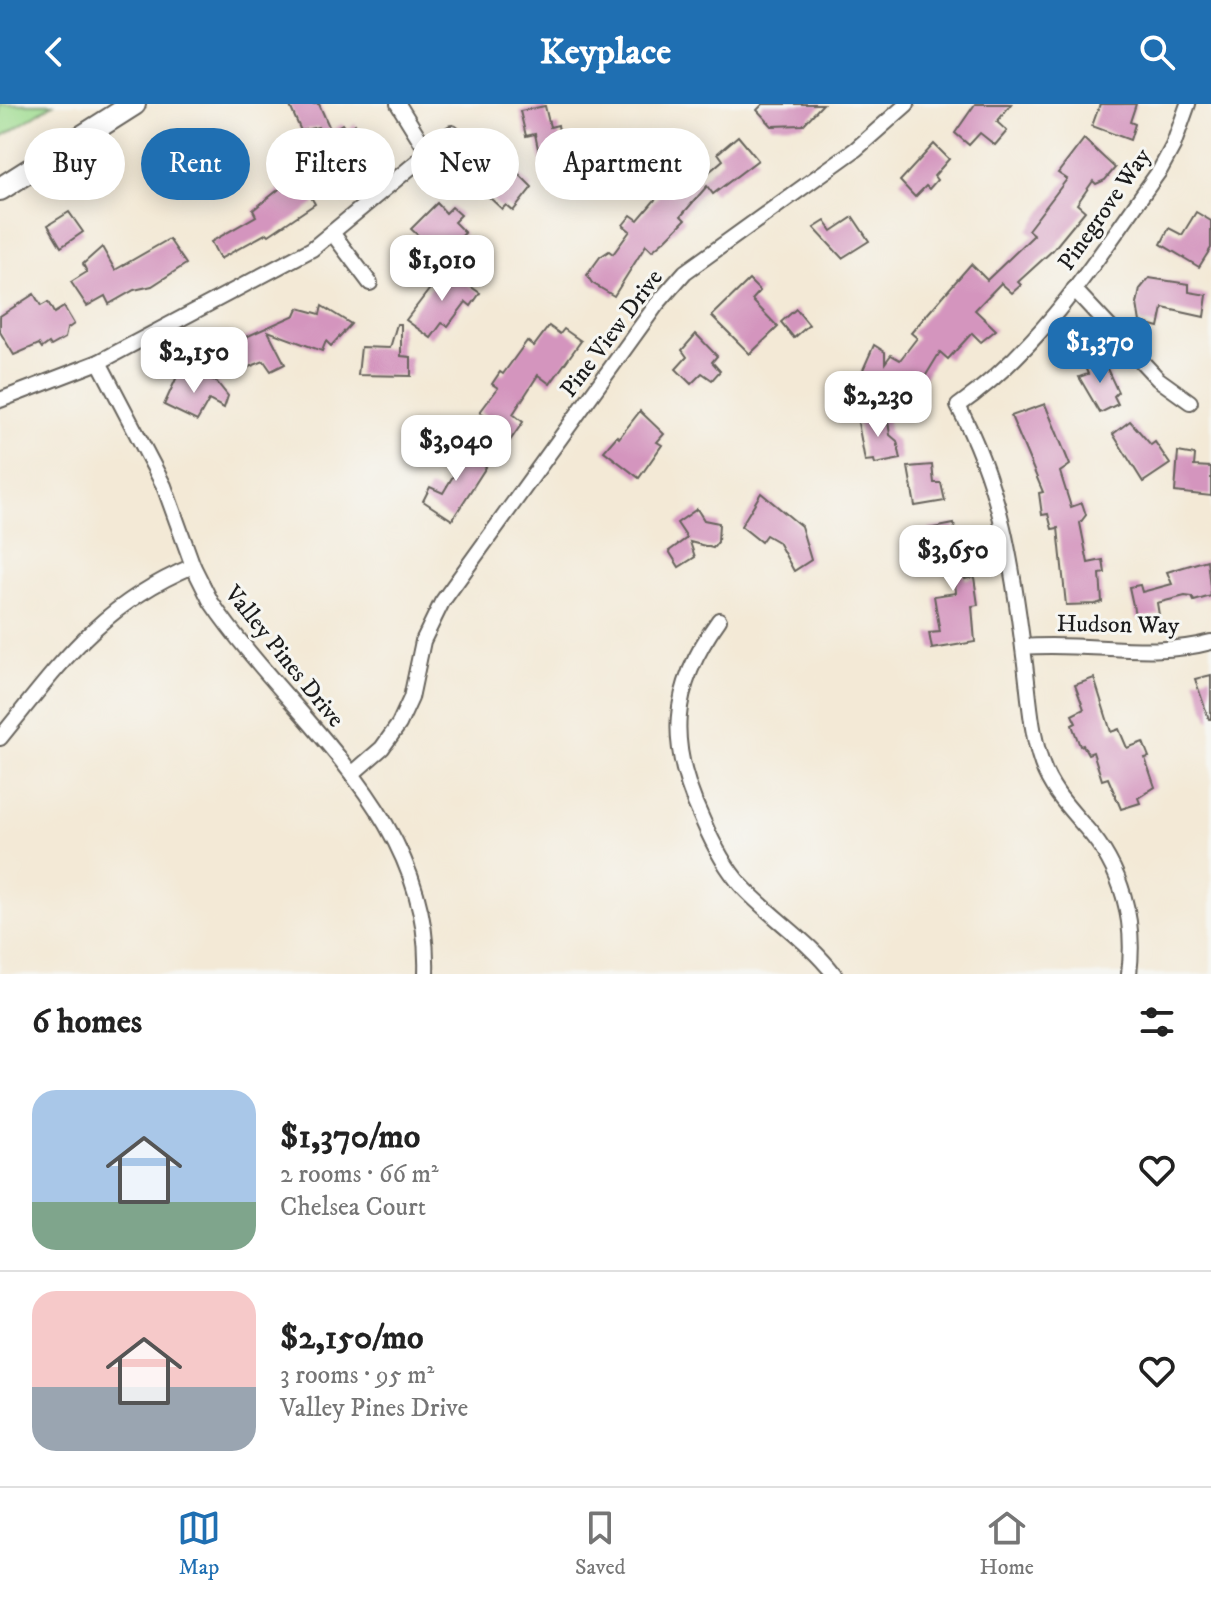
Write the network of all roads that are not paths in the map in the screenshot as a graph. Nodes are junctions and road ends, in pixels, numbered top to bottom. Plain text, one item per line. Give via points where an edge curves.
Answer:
1 (134, 104) edge
2 (398, 104) edge
3 (907, 104) edge
4 (1188, 104) edge
5 (413, 128) edge
6 (411, 165) edge
7 (0, 189) edge
8 (333, 234) junction
9 (370, 283) dead end
10 (1074, 289) junction
11 (99, 362) junction
12 (0, 400) edge
13 (1190, 402) dead end
14 (193, 566) junction
15 (719, 620) dead end
16 (1211, 642) edge
17 (1023, 647) junction
18 (0, 738) edge
19 (352, 774) junction
20 (426, 974) edge
21 (834, 974) edge
22 (1129, 974) edge

1 - 7 main road
2 - 5 street
3 - 19 street, Pine View Drive via 856,149 708,253 657,304 442,602 427,627 411,698 399,724 382,748
4 - 10 street, Pinegrove Way via 1160,170
6 - 8 street
8 - 9 street
8 - 11 street
10 - 13 street via 1158,379
10 - 17 street, Pinegrove Way via 1011,365 958,406 984,459 1006,528
11 - 12 street
11 - 14 street, Valley Pines Drive via 164,486
14 - 18 street via 140,591 94,626
14 - 19 street, Valley Pines Drive via 227,626
15 - 21 street via 690,667 680,700 678,746 689,792 727,868
16 - 17 street, Hudson Way via 1154,652 1079,645
17 - 22 street, Pinegrove Way via 1041,763 1062,801 1103,849 1120,883 1131,932
19 - 20 street, Valley Pines Drive via 388,824 412,876 425,933

